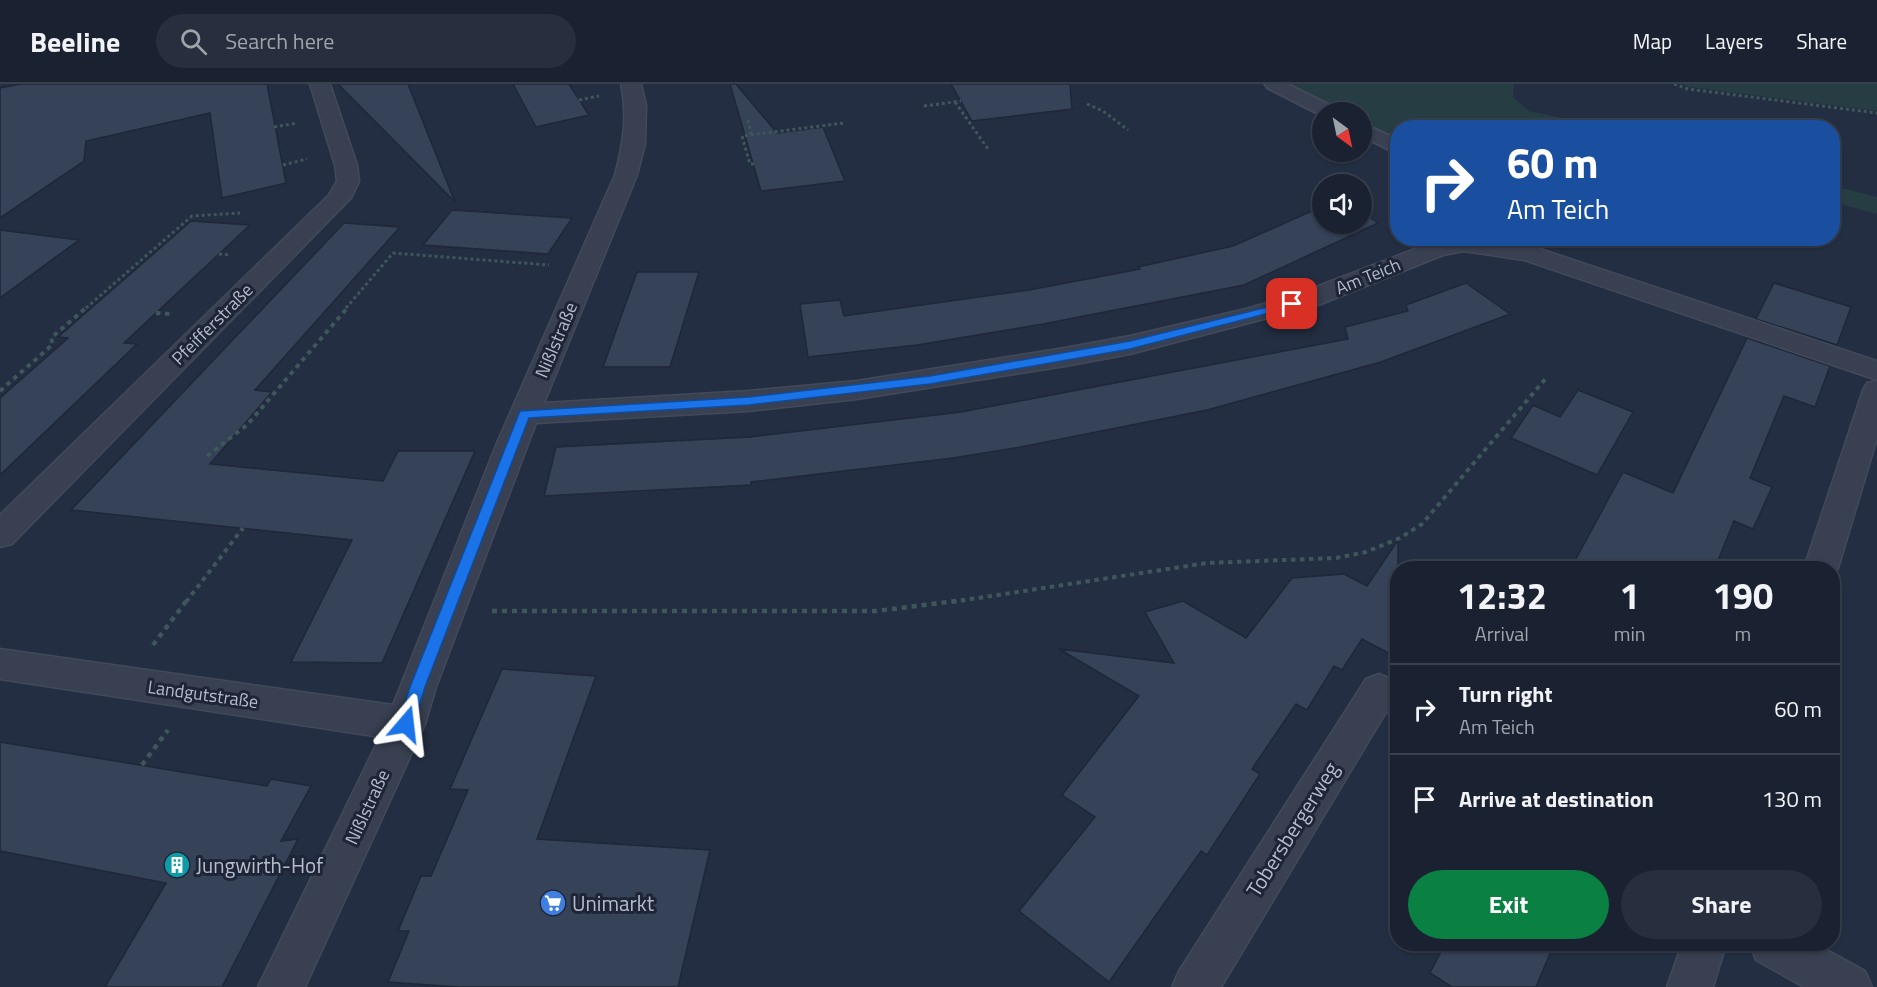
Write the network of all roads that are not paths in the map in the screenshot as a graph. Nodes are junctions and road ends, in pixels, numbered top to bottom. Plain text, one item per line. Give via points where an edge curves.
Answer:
1 (320, 84) edge
2 (631, 84) edge
3 (1274, 84) edge
4 (1312, 103) edge
5 (1372, 134) edge
6 (1390, 143) edge
7 (1447, 246) edge
8 (1488, 246) edge
9 (1877, 371) edge
10 (1877, 390) edge
11 (524, 414) junction
12 (0, 535) edge
13 (1823, 561) edge
14 (0, 664) edge
15 (1390, 696) edge
16 (406, 724) junction
17 (1702, 951) edge
18 (1785, 951) edge
19 (281, 987) edge
20 (1195, 987) edge
21 (1690, 987) edge
22 (1849, 987) edge

1 - 12 street, Pfeifferstraße via 346,165 348,181 339,198
2 - 11 street, Nißlstraße via 636,105 634,144 626,175
3 - 4 lane
5 - 6 lane
7 - 11 street, Am Teich via 1312,298 1130,345 1065,357 857,390 749,401
8 - 9 street, Am Teich via 1528,253
10 - 13 street
11 - 16 street, Nißlstraße
14 - 16 street, Landgutstraße
15 - 20 street, Tobersbergerweg via 1379,690
16 - 19 street, Nißlstraße
17 - 21 street
18 - 22 street

